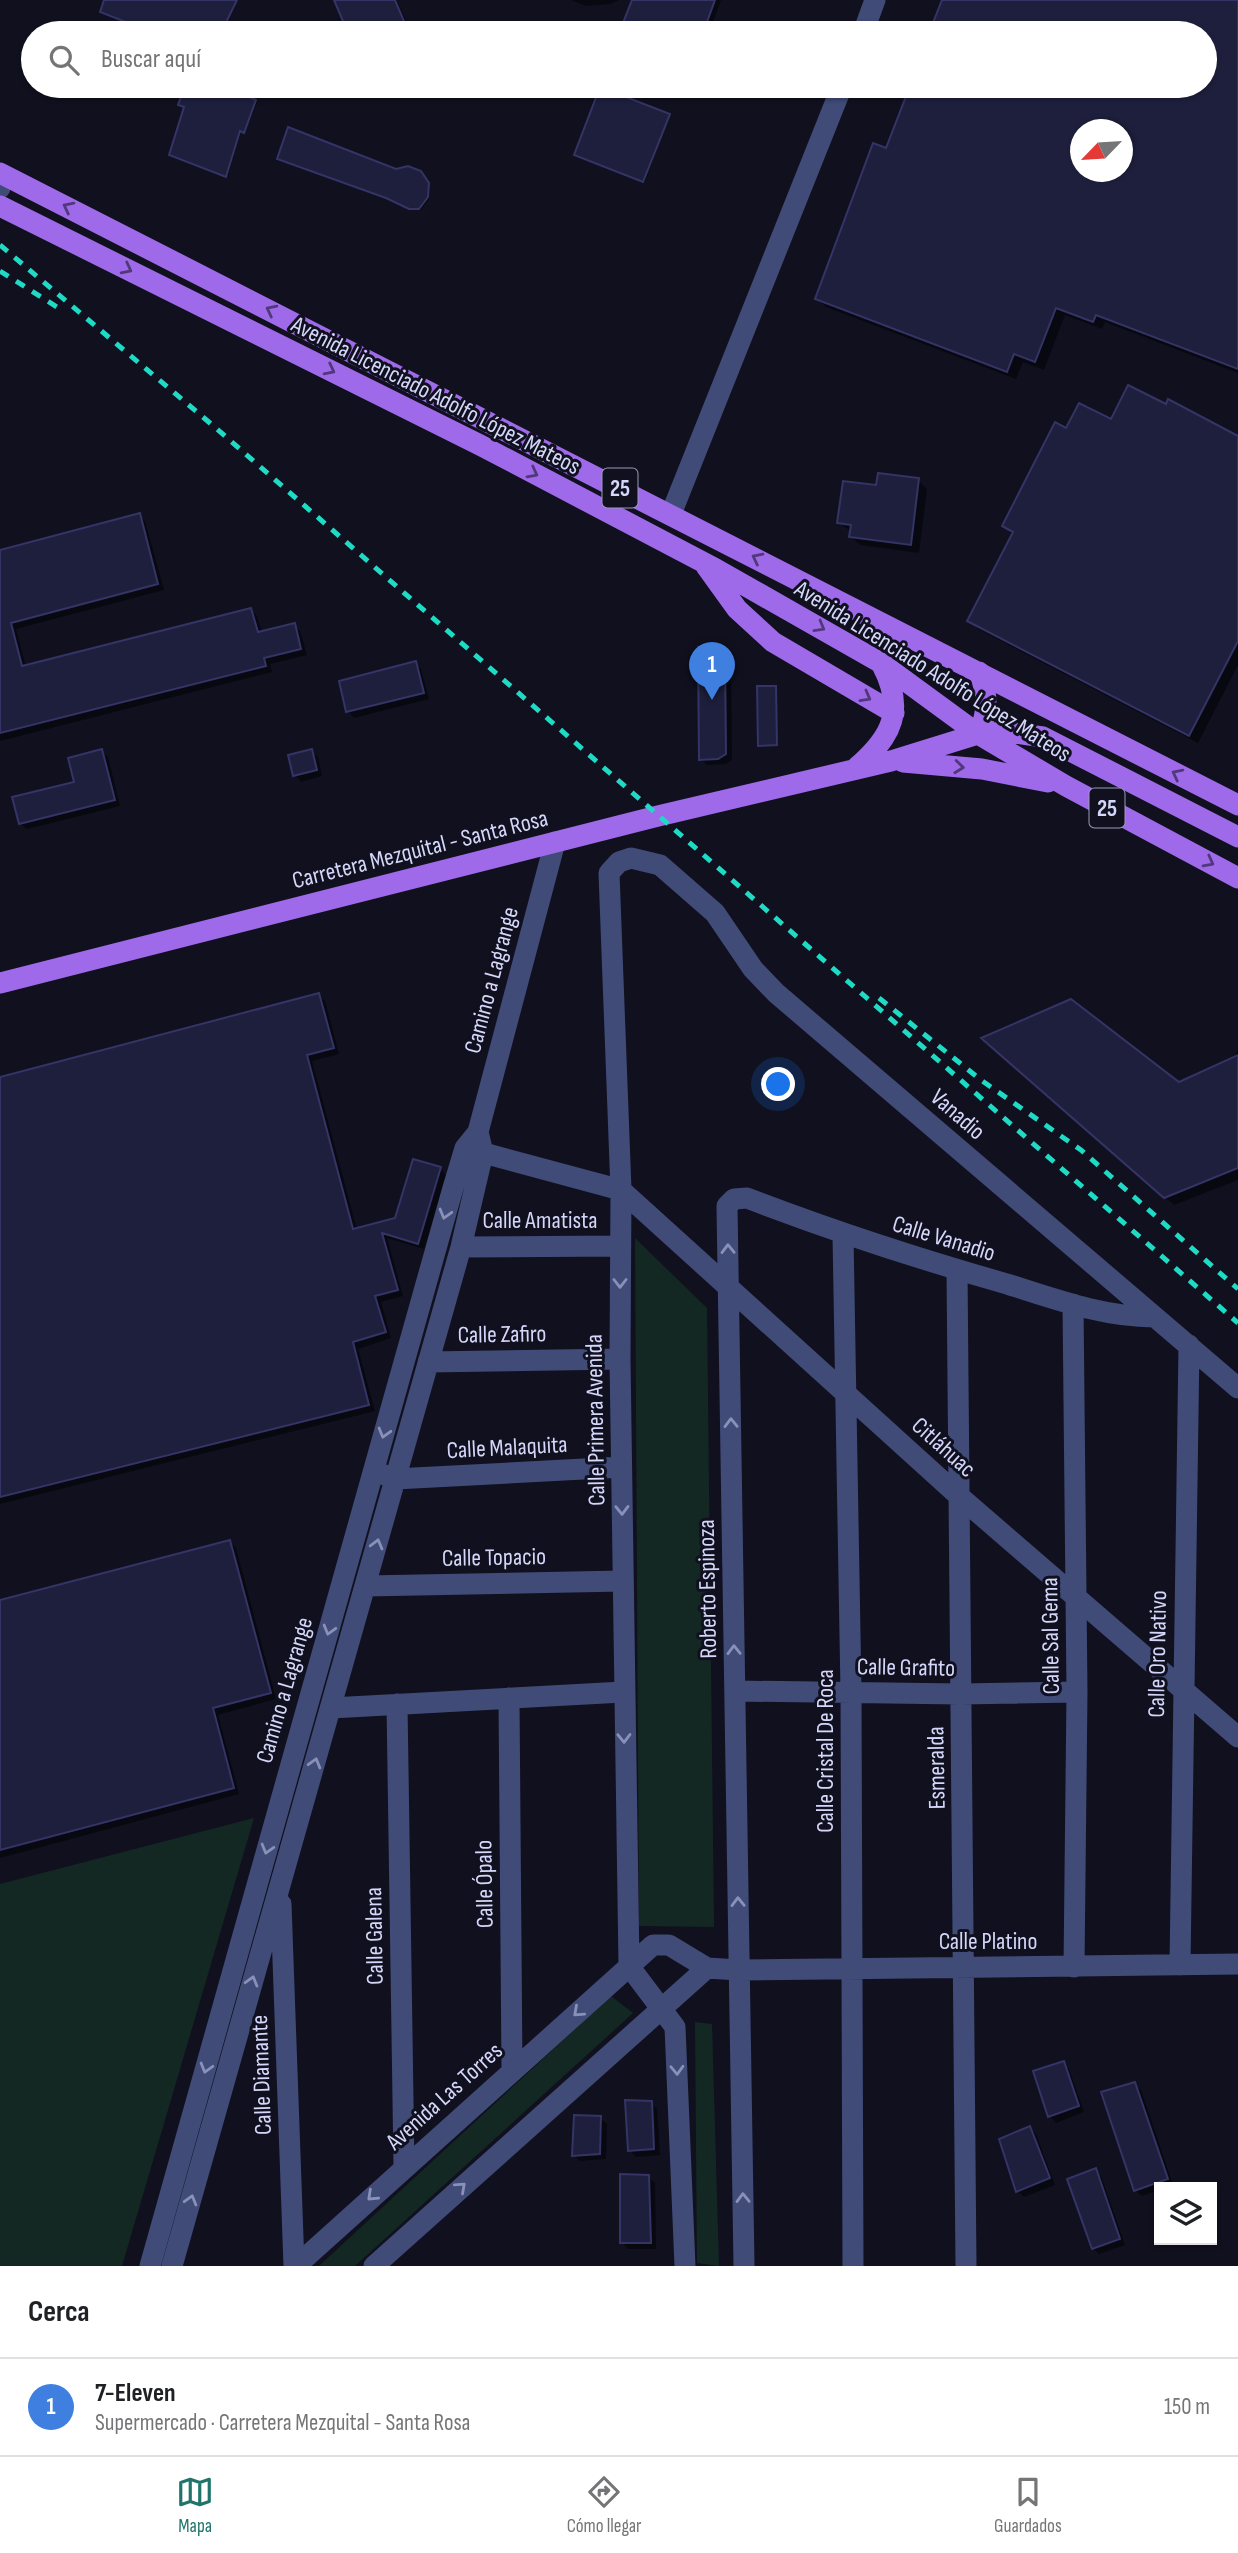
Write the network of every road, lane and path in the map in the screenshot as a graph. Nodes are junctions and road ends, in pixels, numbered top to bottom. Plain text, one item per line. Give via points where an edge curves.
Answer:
1 (875, 0) edge
2 (867, 21) edge
3 (837, 98) edge
4 (0, 173) edge
5 (0, 206) edge
6 (671, 514) junction
7 (703, 561) junction
8 (881, 663) junction
9 (979, 672) junction
10 (894, 713) junction
11 (978, 734) junction
12 (891, 761) junction
13 (855, 770) junction
14 (1066, 786) junction
15 (1238, 805) edge
16 (1238, 837) edge
17 (555, 842) junction
18 (610, 873) joint
19 (1238, 877) edge
20 (0, 983) edge
21 (475, 1145) junction
22 (621, 1190) junction
23 (727, 1206) joint
24 (843, 1235) junction
25 (619, 1246) junction
26 (461, 1247) junction
27 (957, 1270) junction
28 (729, 1291) junction
29 (1073, 1304) junction
30 (1153, 1317) junction
31 (1189, 1345) junction
32 (620, 1359) junction
33 (428, 1362) junction
34 (1238, 1388) edge
35 (848, 1396) junction
36 (621, 1467) junction
37 (373, 1470) junction
38 (395, 1479) junction
39 (960, 1497) junction
40 (623, 1581) junction
41 (366, 1586) junction
42 (1075, 1597) junction
43 (1182, 1689) junction
44 (735, 1691) junction
45 (623, 1692) junction
46 (851, 1692) junction
47 (1077, 1692) junction
48 (961, 1694) junction
49 (509, 1698) junction
50 (397, 1704) junction
51 (331, 1708) junction
52 (1238, 1737) edge
53 (280, 1882) junction
54 (1238, 1964) edge
55 (1180, 1965) junction
56 (629, 1966) junction
57 (964, 1966) junction
58 (1074, 1966) junction
59 (706, 1968) junction
60 (852, 1969) junction
61 (739, 1970) junction
62 (661, 2007) junction
63 (512, 2071) junction
64 (404, 2166) junction
65 (150, 2266) edge
66 (172, 2266) edge
67 (295, 2266) edge
68 (374, 2266) edge
69 (685, 2266) edge
70 (744, 2266) edge
71 (853, 2266) edge
72 (966, 2266) edge

1 - 2 street
3 - 6 street
6 -> 4 main road, Avenida Licenciado Adolfo López Mateos / 25
5 -> 7 main road, Avenida Licenciado Adolfo López Mateos / 25
9 -> 6 main road, Avenida Licenciado Adolfo López Mateos / 25
7 -> 8 main road, Avenida Licenciado Adolfo López Mateos / 25
7 -> 10 main road via 737,609 774,642
8 - 10 main road via 890,680
8 - 11 main road, Avenida Licenciado Adolfo López Mateos / 25
9 - 11 main road via 987,698
15 -> 9 main road, Avenida Licenciado Adolfo López Mateos / 25
10 - 13 main road via 882,744
11 - 12 main road, Carretera Mezquital - Santa Rosa
11 - 14 main road, Avenida Licenciado Adolfo López Mateos / 25
11 - 16 main road, Carretera Mezquital - Santa Rosa via 1043,737
12 - 13 main road, Carretera Mezquital - Santa Rosa
12 -> 14 main road via 982,769
13 - 17 main road, Carretera Mezquital - Santa Rosa
14 -> 19 main road, Avenida Licenciado Adolfo López Mateos / 25
17 - 20 main road, Carretera Mezquital - Santa Rosa
17 - 21 street, Camino a Lagrange
18 - 22 street, Calle Primera Avenida
18 - 30 street, Vanadio via 619,862 631,858 660,865 715,913 753,969 776,993
21 - 22 street
21 - 26 street, Camino a Lagrange
21 -> 37 street, Camino a Lagrange
22 - 25 street, Calle Primera Avenida
22 - 28 street, Citláhuac
23 - 24 street, Calle Vanadio via 734,1199 747,1198
28 -> 23 street, Roberto Espinoza
24 - 27 street, Calle Vanadio
24 - 35 street, Calle Cristal De Roca
25 - 26 street, Calle Amatista
25 -> 32 street, Calle Primera Avenida
26 - 33 street, Camino a Lagrange
27 - 29 street, Calle Vanadio
27 - 39 street, Esmeralda
28 - 35 street, Citláhuac
44 -> 28 street, Roberto Espinoza
29 - 30 street, Calle Vanadio via 1124,1316
29 - 42 street, Calle Sal Gema
30 - 31 street, Vanadio
31 - 34 street, Vanadio
31 - 43 street, Calle Oro Nativo
32 - 33 street, Calle Zafiro
32 - 36 street, Calle Primera Avenida
33 - 38 street, Camino a Lagrange
35 - 39 street, Citláhuac
35 - 46 street, Calle Cristal De Roca
36 - 38 street, Calle Malaquita
36 -> 40 street, Calle Primera Avenida
37 - 38 street
37 -> 65 street, Camino a Lagrange
41 -> 38 street, Camino a Lagrange
39 - 42 street, Citláhuac
39 - 48 street, Esmeralda
40 - 41 street, Calle Topacio
40 - 45 street, Calle Primera Avenida
41 - 51 street, Camino a Lagrange
42 - 43 street, Citláhuac
42 - 47 street, Calle Sal Gema
43 - 52 street, Citláhuac
43 - 55 street, Calle Oro Nativo
44 - 46 street, Calle Grafito
61 -> 44 street, Roberto Espinoza
45 - 49 street
45 -> 56 street, Calle Primera Avenida
46 - 48 street, Calle Grafito
46 - 60 street, Calle Cristal De Roca
47 - 48 street, Calle Grafito
47 - 58 street, Calle Sal Gema
48 - 57 street, Esmeralda
49 - 50 street
49 - 63 street, Calle Ópalo
50 - 51 street
50 - 64 street, Calle Galena
53 -> 51 street, Camino a Lagrange
66 -> 53 street, Camino a Lagrange
53 - 67 street, Calle Diamante
54 - 55 street, Calle Platino
55 - 58 street, Calle Platino
56 - 59 street, Avenida Las Torres via 658,1943
56 - 62 street
56 -> 63 street, Avenida Las Torres
57 - 58 street, Calle Platino
57 - 60 street, Calle Platino
57 - 72 street, Esmeralda
59 - 61 street, Avenida Las Torres
59 - 62 street
60 - 61 street, Calle Platino
60 - 71 street, Calle Cristal De Roca
70 -> 61 street, Roberto Espinoza
68 -> 62 street
62 -> 69 street via 675,2027
63 - 64 street, Avenida Las Torres
64 -> 67 street, Avenida Las Torres

